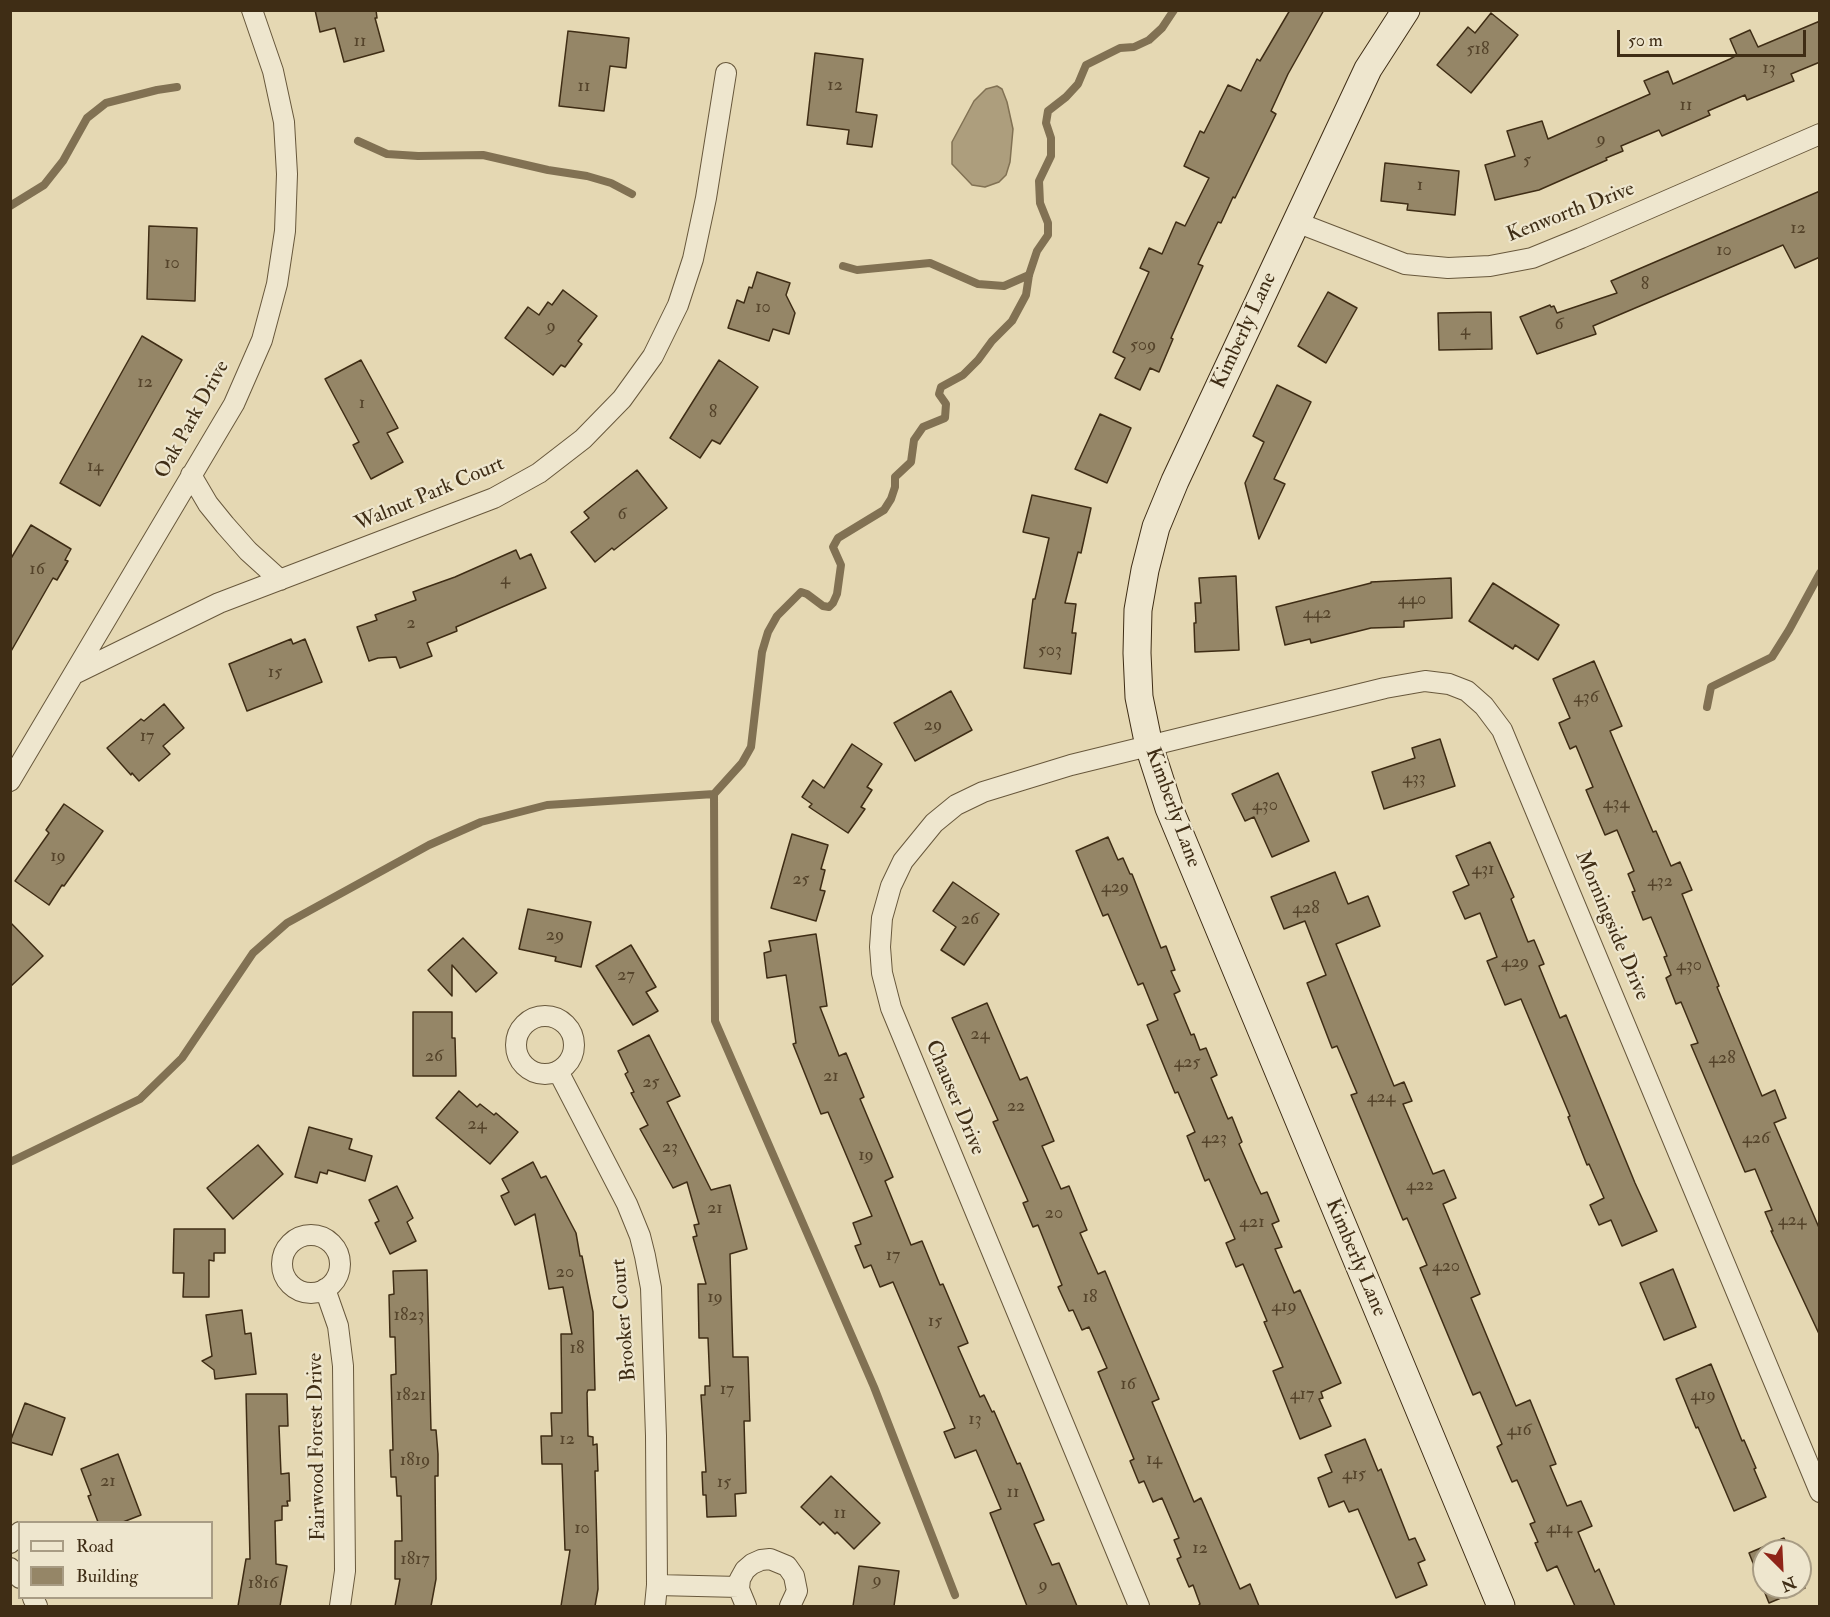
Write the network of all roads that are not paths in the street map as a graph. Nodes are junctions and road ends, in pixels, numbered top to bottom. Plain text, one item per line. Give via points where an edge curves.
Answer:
1 (252, 10) edge
2 (1406, 10) edge
3 (726, 73) dead end
4 (1820, 134) edge
5 (1296, 222) junction
6 (191, 475) junction
7 (280, 580) junction
8 (76, 673) junction
9 (1149, 746) junction
10 (10, 781) edge
11 (558, 1071) dead end
12 (325, 1289) dead end
13 (1820, 1492) edge
14 (657, 1585) junction
15 (739, 1587) junction
16 (340, 1606) edge
17 (655, 1606) edge
18 (746, 1606) edge
19 (790, 1606) edge
20 (1139, 1606) edge
21 (1501, 1606) edge

1 - 6 street, Oak Park Drive via 273,71 284,122 285,231 277,284 262,340 234,404
2 - 5 street, Kimberly Lane via 1368,69
3 - 7 street, Walnut Park Court via 693,259 678,305 652,356 622,399 583,439 548,466 494,498
4 - 5 street, Kenworth Drive via 1532,258 1490,266 1406,264
5 - 9 street, Kimberly Lane via 1156,527 1138,610 1139,697
6 - 7 street via 225,525
6 - 8 street, Oak Park Drive
7 - 8 street, Walnut Park Court via 219,603
8 - 10 street, Oak Park Drive
9 - 13 street, Morningside Drive via 1425,681 1449,684 1484,706 1502,730 1516,761
9 - 20 street, Chauser Drive via 1017,780 956,805 934,822 903,861 882,918 880,947 891,1008
9 - 21 street, Kimberly Lane via 1169,808
11 - 14 street, Brooker Court via 627,1204 640,1236 651,1287
12 - 16 street, Fairwood Forest Drive via 338,1326 343,1366 345,1571
14 - 15 street
14 - 17 street, Brooker Court
15 - 18 street
15 - 19 street via 745,1570 752,1564 779,1561 797,1582

